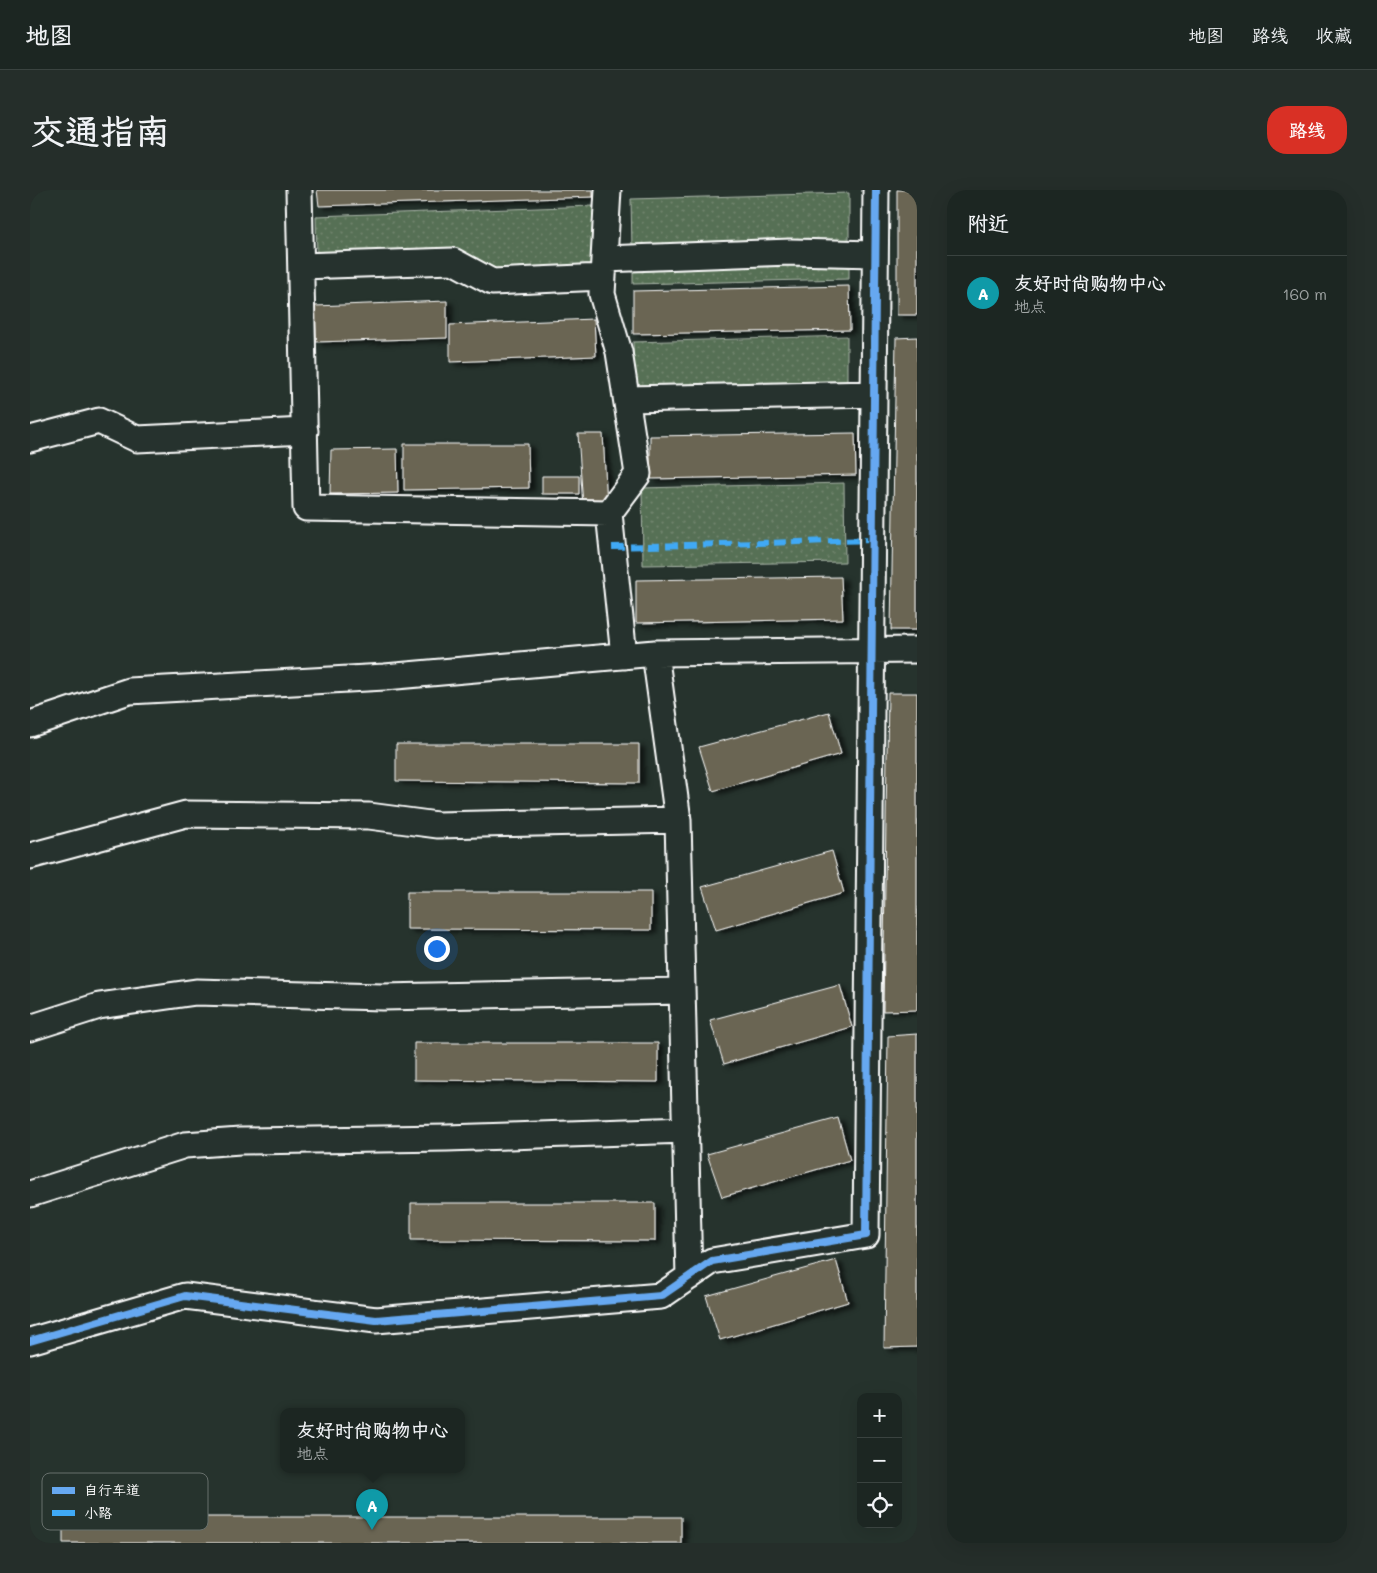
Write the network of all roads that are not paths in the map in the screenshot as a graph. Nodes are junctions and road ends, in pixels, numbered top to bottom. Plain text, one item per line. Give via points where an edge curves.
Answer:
1 (300, 190) edge
2 (608, 190) edge
3 (876, 190) edge
4 (875, 254) junction
5 (301, 266) junction
6 (604, 268) junction
7 (874, 394) junction
8 (628, 399) junction
9 (305, 431) junction
10 (30, 438) edge
11 (608, 512) junction
12 (872, 650) junction
13 (917, 650) edge
14 (655, 653) junction
15 (624, 656) junction
16 (30, 724) edge
17 (678, 820) junction
18 (30, 856) edge
19 (682, 991) junction
20 (30, 1028) edge
21 (686, 1130) junction
22 (30, 1194) edge
23 (689, 1277) junction
24 (30, 1341) edge

1 - 5 street
2 - 6 street
3 - 4 street
4 - 6 street via 791,252
4 - 7 street
5 - 6 street via 453,262 492,282
5 - 9 street
6 - 8 street via 602,294 619,352
7 - 8 street
7 - 12 street
8 - 11 street via 638,474
9 - 10 street via 137,439 99,422
9 - 11 street via 306,508
11 - 15 street
12 - 13 street
12 - 14 street
12 - 23 street via 866,1235 712,1261
14 - 15 street
14 - 17 street
15 - 16 street via 385,677 129,691
17 - 18 street via 438,825 369,816 186,814
17 - 19 street
19 - 20 street via 383,997 196,992 99,1006
19 - 21 street
21 - 22 street via 184,1145
21 - 23 street
23 - 24 street via 661,1296 376,1320 184,1296

